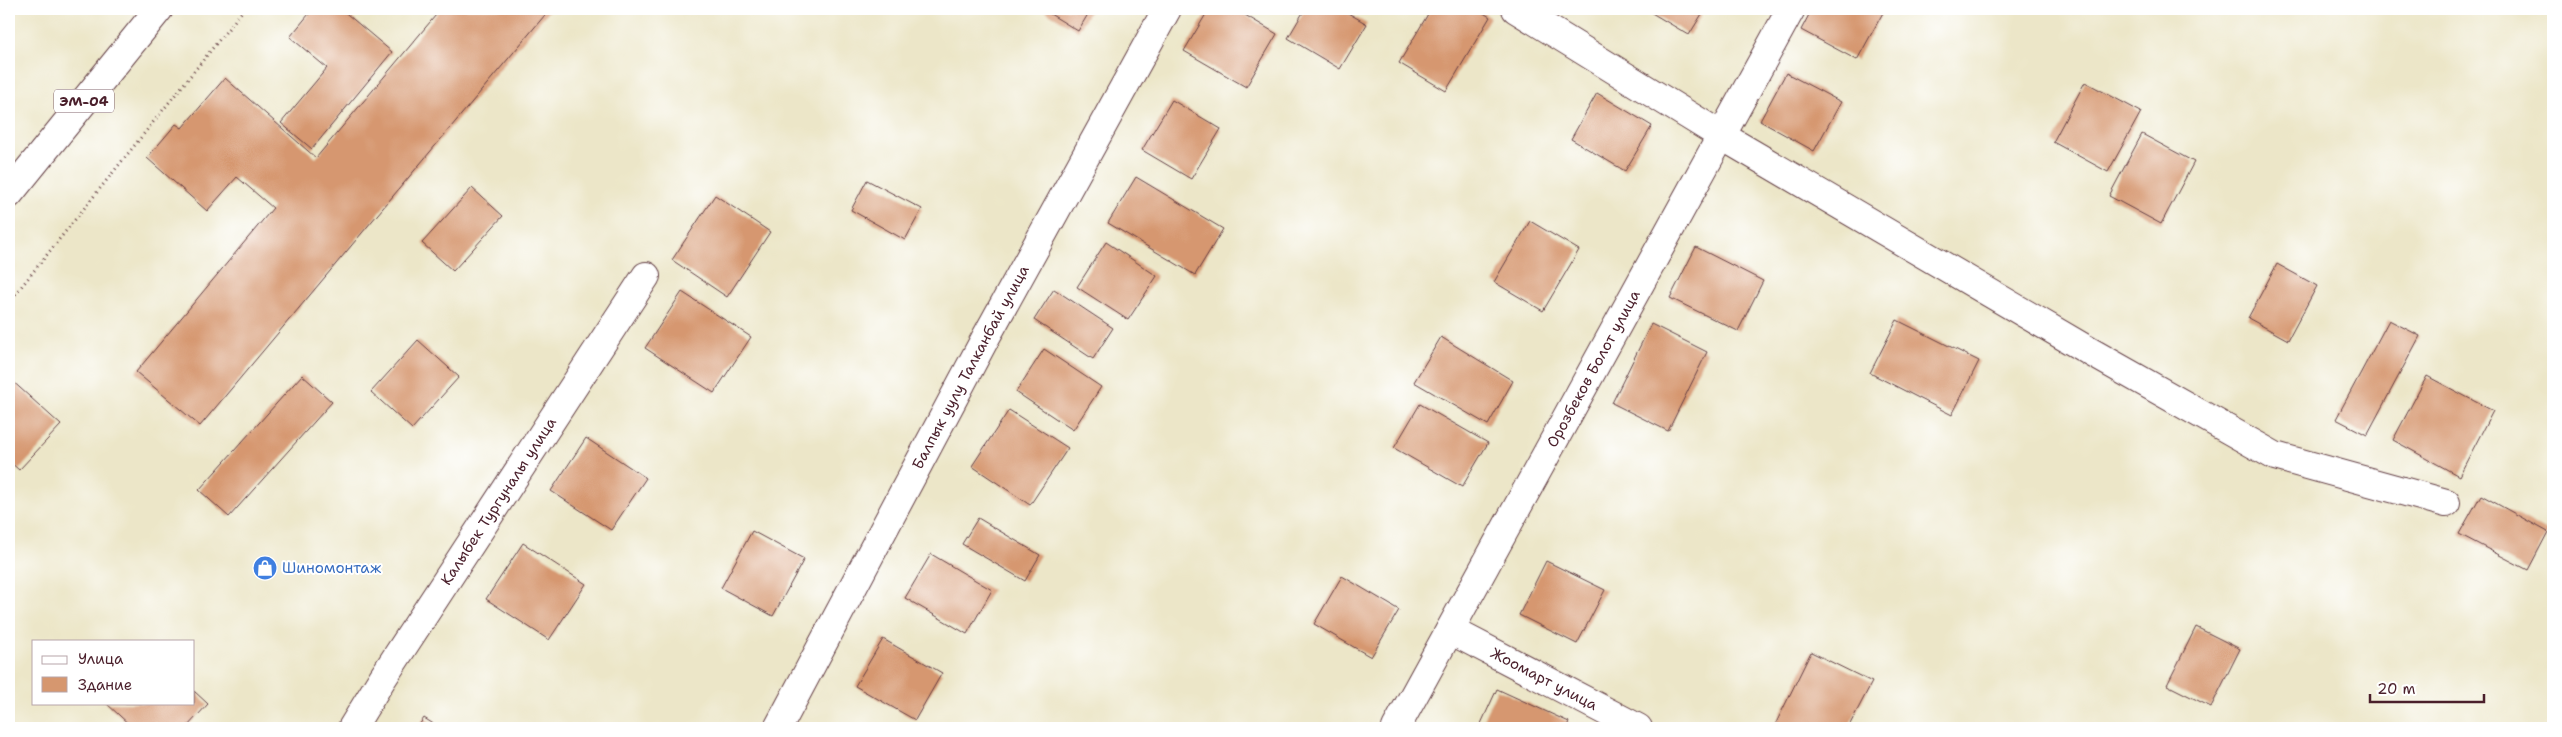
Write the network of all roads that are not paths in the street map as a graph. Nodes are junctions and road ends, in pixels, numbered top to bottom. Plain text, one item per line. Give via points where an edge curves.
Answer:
1 (159, 9) edge
2 (1167, 9) edge
3 (1516, 9) edge
4 (1791, 9) edge
5 (1722, 136) junction
6 (9, 194) edge
7 (646, 276) dead end
8 (2446, 503) dead end
9 (1450, 630) junction
10 (352, 728) edge
11 (778, 728) edge
12 (1396, 728) edge
13 (1638, 728) edge

1 - 6 main road, ЭМ-04
2 - 11 main road, Балпык уулу Талканбай улица via 986,337
3 - 5 main road
4 - 5 main road, Орозбеков Болот улица
5 - 8 main road via 2275,456
5 - 9 main road, Орозбеков Болот улица
7 - 10 main road, Калыбек Тургуналы улица
9 - 12 main road, Орозбеков Болот улица
9 - 13 main road, Жоомарт улица

